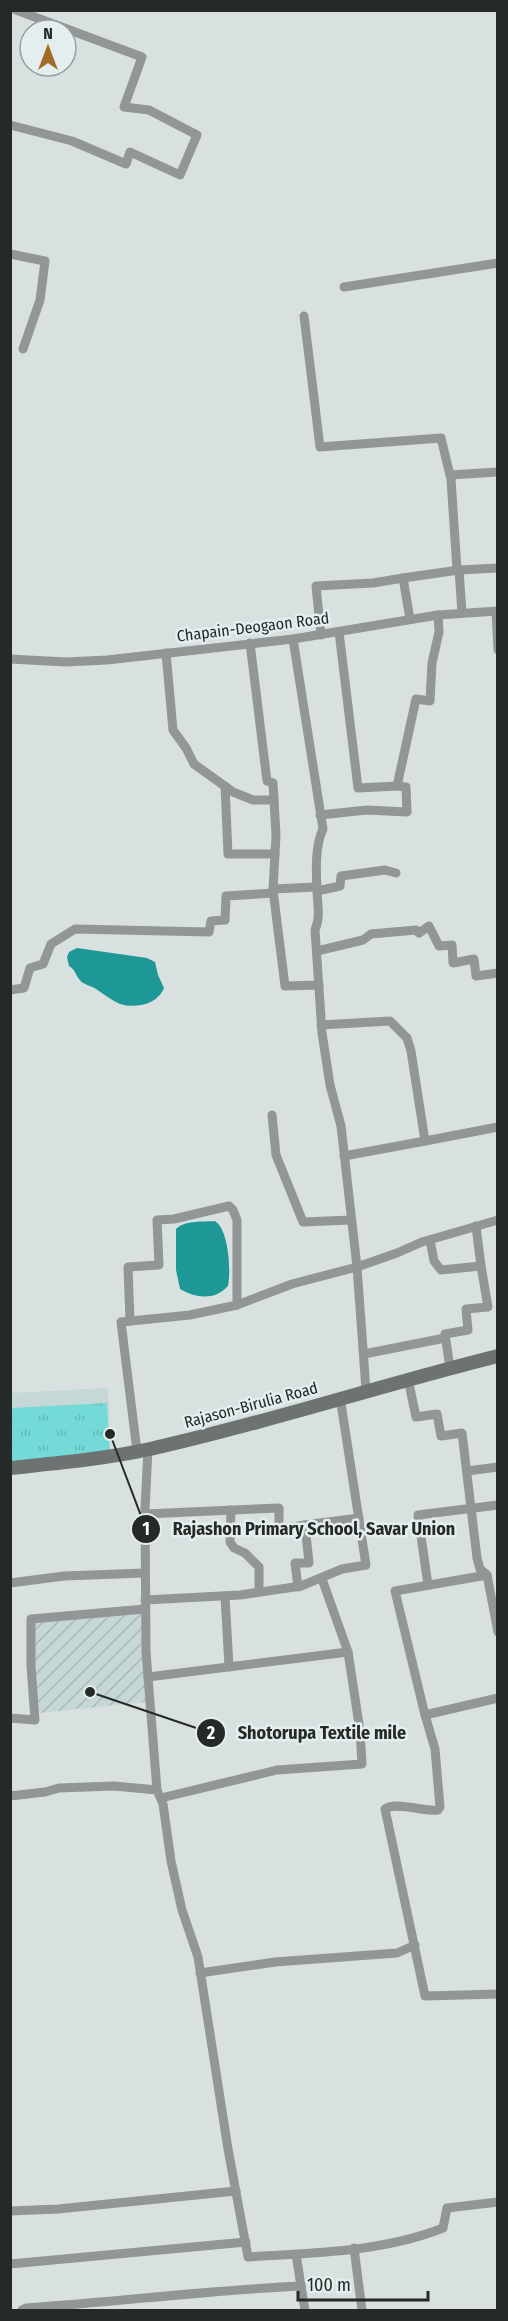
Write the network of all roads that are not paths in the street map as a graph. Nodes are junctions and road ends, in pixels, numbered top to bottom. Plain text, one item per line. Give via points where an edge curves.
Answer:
1 (16, 10) edge
2 (10, 125) edge
3 (10, 254) edge
4 (498, 263) edge
5 (344, 287) dead end
6 (304, 316) dead end
7 (23, 349) dead end
8 (498, 472) edge
9 (450, 475) junction
10 (498, 568) edge
11 (458, 570) junction
12 (403, 578) junction
13 (497, 611) edge
14 (462, 613) junction
15 (438, 615) junction
16 (410, 619) junction
17 (339, 632) junction
18 (321, 635) junction
19 (293, 639) junction
20 (250, 643) junction
21 (498, 650) edge
22 (166, 652) junction
23 (10, 659) edge
24 (225, 786) junction
25 (397, 786) junction
26 (274, 801) junction
27 (320, 815) junction
28 (275, 854) junction
29 (396, 873) dead end
30 (317, 889) junction
31 (274, 891) junction
32 (317, 951) junction
33 (498, 973) edge
34 (319, 986) junction
35 (10, 990) edge
36 (321, 1024) junction
37 (272, 1115) dead end
38 (498, 1127) edge
39 (425, 1141) junction
40 (344, 1156) junction
41 (351, 1220) junction
42 (498, 1220) edge
43 (476, 1226) junction
44 (430, 1240) junction
45 (481, 1266) junction
46 (357, 1267) junction
47 (237, 1305) junction
48 (130, 1321) junction
49 (446, 1338) junction
50 (364, 1354) junction
51 (498, 1356) edge
52 (450, 1368) junction
53 (408, 1379) junction
54 (366, 1390) junction
55 (340, 1397) junction
56 (142, 1450) junction
57 (498, 1467) edge
58 (10, 1468) edge
59 (467, 1471) junction
60 (498, 1505) edge
61 (471, 1506) junction
62 (231, 1510) junction
63 (145, 1514) junction
64 (359, 1518) junction
65 (305, 1526) junction
66 (145, 1573) junction
67 (487, 1575) junction
68 (322, 1579) junction
69 (10, 1583) edge
70 (428, 1585) junction
71 (298, 1587) junction
72 (259, 1592) junction
73 (225, 1596) junction
74 (145, 1605) junction
75 (498, 1632) edge
76 (348, 1652) junction
77 (229, 1667) junction
78 (148, 1677) junction
79 (498, 1698) edge
80 (425, 1715) junction
81 (10, 1718) edge
82 (159, 1794) junction
83 (10, 1796) edge
84 (415, 1945) junction
85 (200, 1973) junction
86 (498, 1994) edge
87 (236, 2191) junction
88 (498, 2202) edge
89 (10, 2211) edge
90 (246, 2242) junction
91 (354, 2248) junction
92 (296, 2254) junction
93 (10, 2264) edge
94 (301, 2286) junction
95 (91, 2307) edge
96 (22, 2310) edge
97 (305, 2310) edge
98 (362, 2310) edge

1 - 2 street via 142,57 124,107 149,110 197,135 180,175 130,152 126,164 72,141
3 - 7 street via 45,261 40,300
4 - 5 street
6 - 9 street via 320,447 441,438
8 - 9 street
9 - 11 street
10 - 11 street
11 - 12 street
11 - 14 street
12 - 16 street
12 - 18 street via 316,586
13 - 14 street, Chapain-Deogaon Road
13 - 21 street
14 - 15 street, Chapain-Deogaon Road
15 - 16 street, Chapain-Deogaon Road
15 - 25 street via 430,701 416,699
16 - 17 street, Chapain-Deogaon Road
17 - 18 street, Chapain-Deogaon Road
17 - 25 street via 358,788
18 - 19 street, Chapain-Deogaon Road
19 - 20 street, Chapain-Deogaon Road
19 - 27 street
20 - 22 street, Chapain-Deogaon Road
20 - 26 street via 267,781 273,783
22 - 23 street, Chapain-Deogaon Road via 66,662
22 - 24 street via 173,730 194,764
24 - 26 street via 253,801
24 - 28 street via 228,854
25 - 27 street via 406,787 407,812 368,810
26 - 28 street
27 - 30 street via 323,829 318,839
28 - 31 street
29 - 30 street via 385,870 341,876 340,886
30 - 31 street
30 - 32 street
31 - 34 street via 285,986
31 - 35 street via 226,896 225,920 211,921 209,932 75,929 51,944 43,964 30,968 24,988
32 - 33 street via 363,940 370,934 416,930 419,933 429,926 439,946 452,945 453,963 474,959 476,976
32 - 34 street
34 - 36 street
36 - 39 street via 390,1022 407,1038
36 - 40 street
37 - 41 street via 276,1155 303,1222
38 - 39 street
39 - 40 street
40 - 41 street
41 - 46 street
42 - 43 street
43 - 44 street
43 - 45 street
44 - 45 street via 434,1261 441,1270
44 - 46 street
45 - 49 street via 488,1307 466,1309 468,1330 445,1334
46 - 47 street via 292,1284
46 - 50 street
47 - 48 street
47 - 48 street via 237,1220 229,1206 157,1220 159,1264 128,1267
48 - 56 street via 121,1322
49 - 50 street
49 - 52 street
50 - 54 street
51 - 52 street, Rajason-Birulia Road
52 - 53 street, Rajason-Birulia Road
53 - 54 street, Rajason-Birulia Road
53 - 59 street via 416,1417 437,1414 441,1436 462,1433
54 - 55 street, Rajason-Birulia Road
55 - 56 street, Rajason-Birulia Road
55 - 64 street
56 - 58 street, Rajason-Birulia Road
56 - 63 street
57 - 59 street
59 - 61 street
60 - 61 street
61 - 67 street via 477,1558
61 - 70 street via 418,1515
62 - 63 street
62 - 65 street via 279,1508 279,1529
62 - 72 street via 230,1542 259,1568
63 - 66 street
64 - 65 street
64 - 68 street via 366,1565 342,1569
65 - 71 street via 309,1563 295,1563
66 - 69 street
66 - 74 street
67 - 70 street
67 - 75 street
68 - 71 street
68 - 76 street
70 - 80 street via 395,1591
71 - 72 street
72 - 73 street
73 - 74 street
73 - 77 street
74 - 78 street
74 - 81 street via 31,1619 35,1720
76 - 77 street
76 - 82 street via 362,1764 277,1770
77 - 78 street
78 - 82 street
79 - 80 street
80 - 84 street via 435,1749 440,1807 432,1811 393,1805 385,1809
82 - 83 street via 114,1786 59,1788
82 - 85 street via 175,1880
84 - 85 street via 397,1953 275,1962
84 - 86 street via 425,1996
85 - 87 street
87 - 89 street
87 - 90 street
88 - 91 street via 447,2208 443,2228 423,2236
90 - 92 street via 248,2257
90 - 93 street
91 - 92 street
91 - 98 street
92 - 94 street
94 - 95 street via 232,2288
94 - 97 street
95 - 96 street

